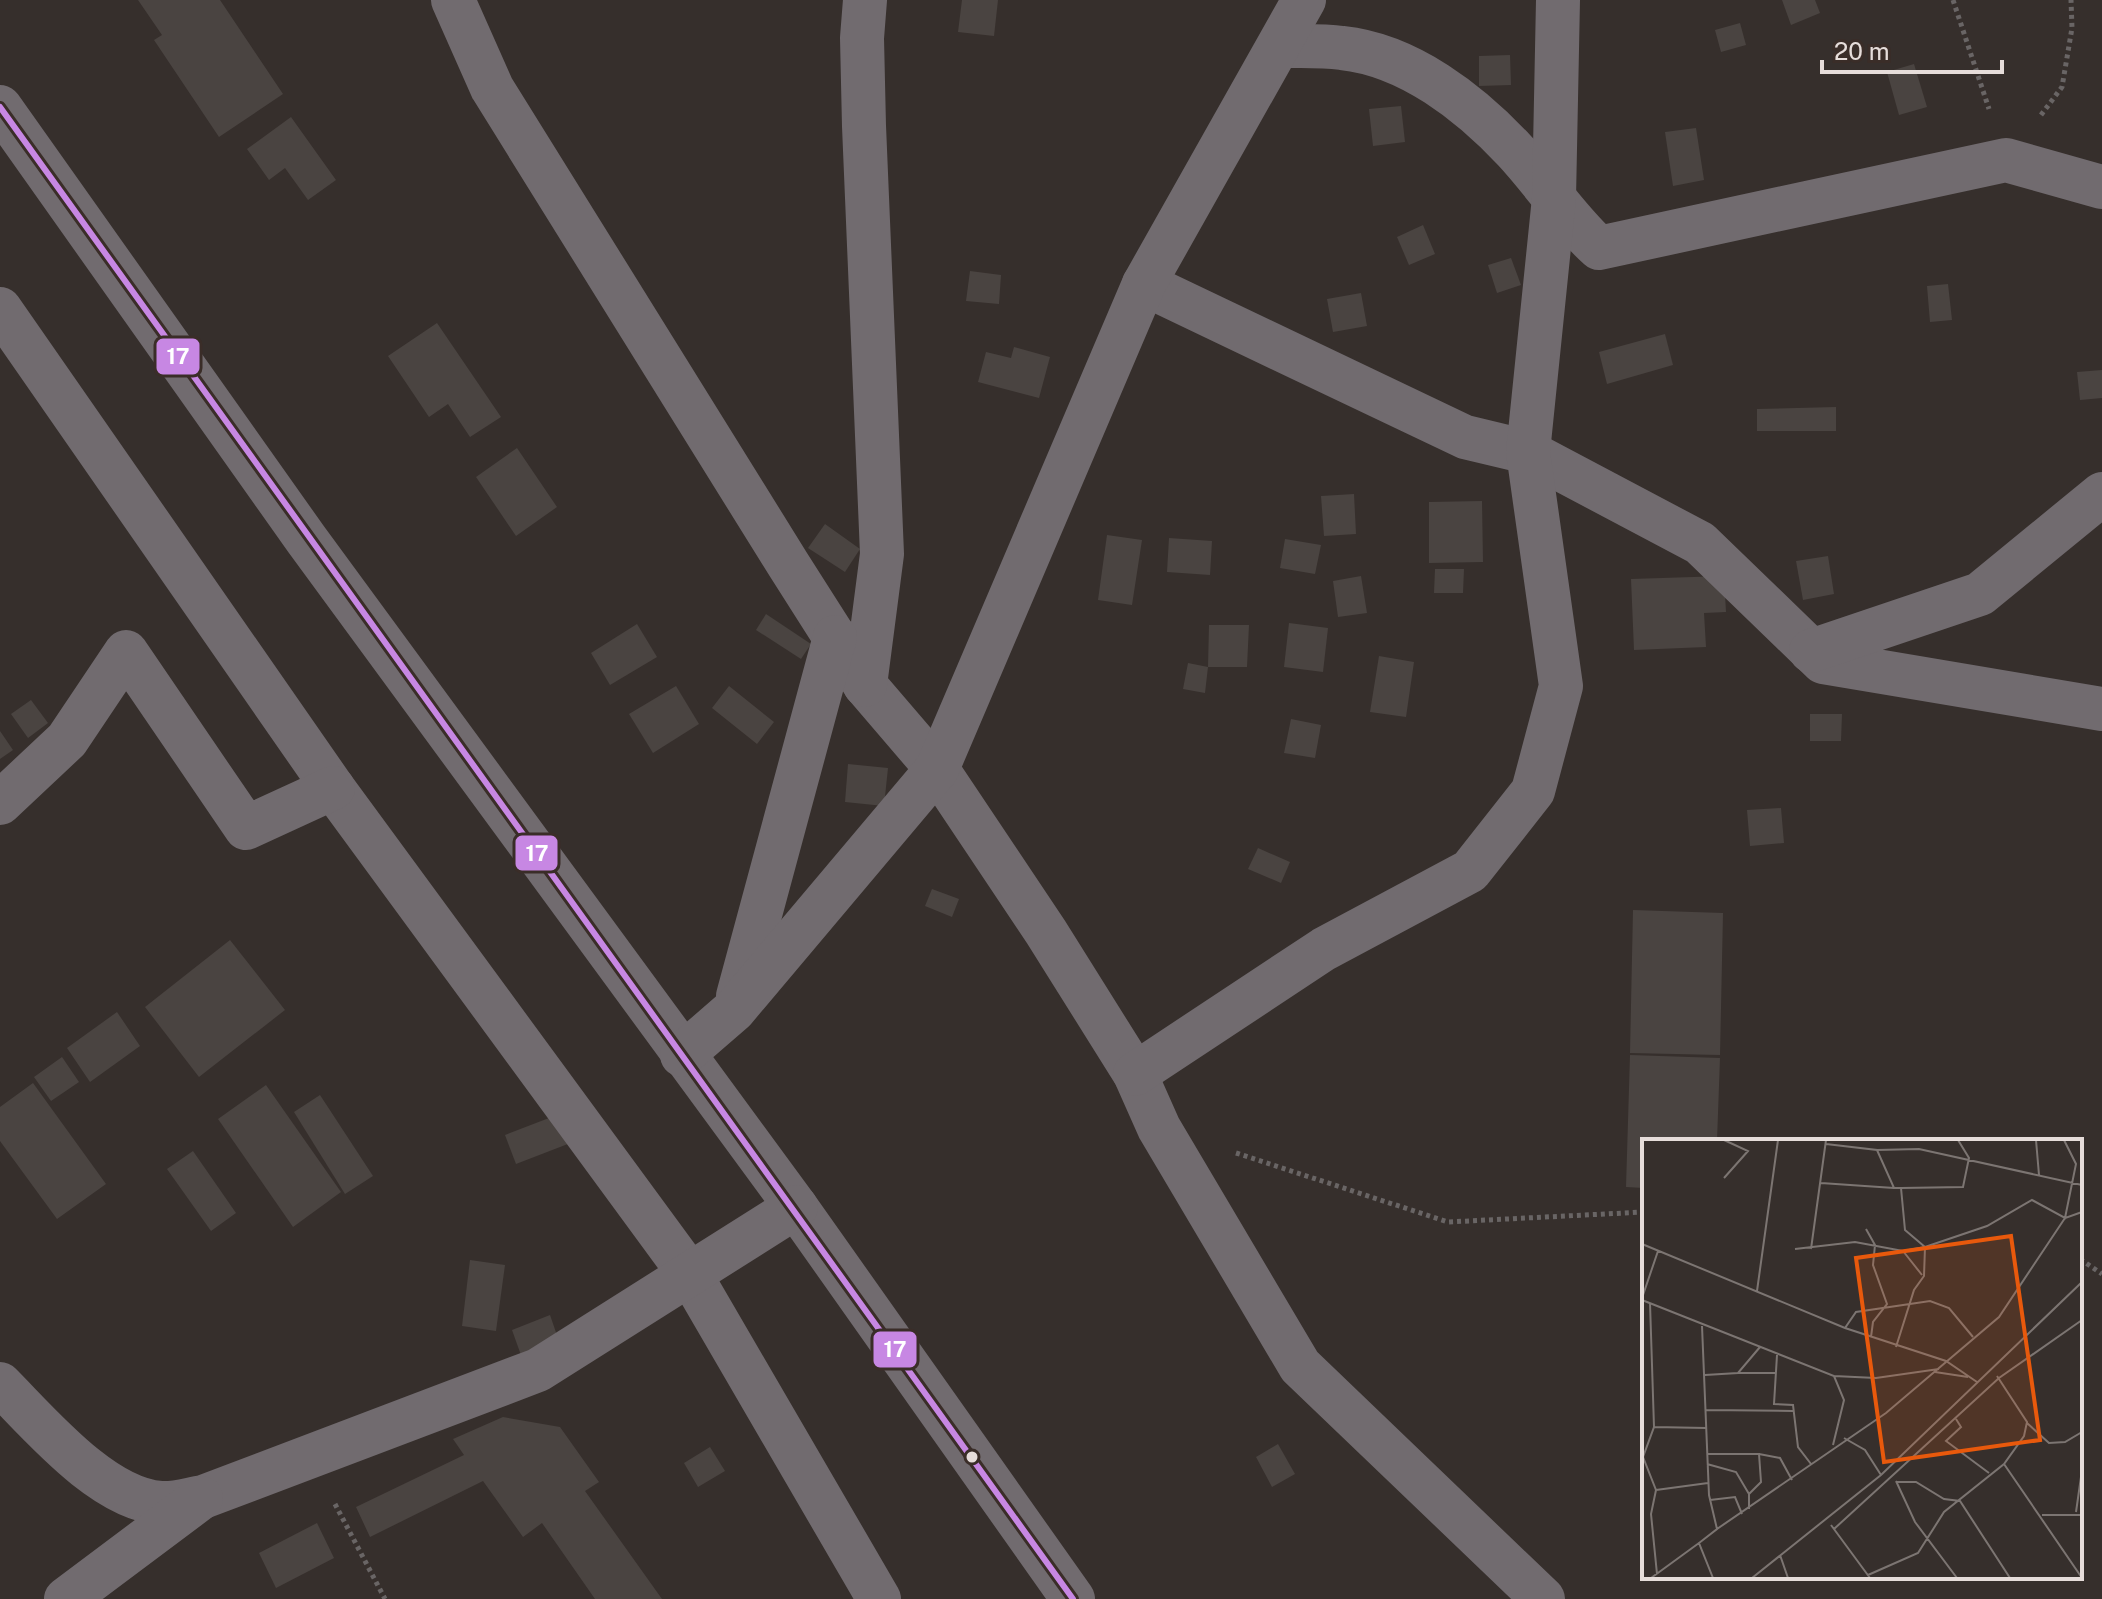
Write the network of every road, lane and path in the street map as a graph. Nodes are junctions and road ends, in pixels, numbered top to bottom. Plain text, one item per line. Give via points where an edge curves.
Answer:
1 (453, 0) edge
2 (865, 0) edge
3 (1304, 0) edge
4 (1558, 0) edge
5 (1953, 0) edge
6 (2071, 0) edge
7 (1280, 46) junction
8 (0, 107) edge
9 (2006, 160) junction
10 (2102, 187) edge
11 (1554, 198) junction
12 (1144, 284) junction
13 (0, 309) edge
14 (1528, 452) junction
15 (2102, 494) edge
16 (835, 637) junction
17 (1811, 651) junction
18 (865, 685) junction
19 (2102, 709) edge
20 (937, 769) junction
21 (333, 788) junction
22 (0, 803) edge
23 (734, 1010) junction
24 (682, 1055) junction
25 (1135, 1074) junction
26 (1159, 1128) junction
27 (796, 1207) junction
28 (1642, 1212) edge
29 (2082, 1260) edge
30 (2102, 1274) edge
31 (691, 1276) junction
32 (0, 1384) edge
33 (311, 1459) junction
34 (203, 1497) junction
35 (66, 1599) edge
36 (385, 1599) edge
37 (879, 1599) edge
38 (1073, 1599) edge
39 (1543, 1599) edge

1 - 16 street via 492,88
2 - 18 street via 864,126 882,554
3 - 7 street
4 - 11 street
5 - 9 path
6 - 9 path via 2062,87
7 - 11 street via 1344,48 1429,79 1467,105
7 - 12 street
8 - 24 street
9 - 10 street
9 - 11 street via 1599,248
11 - 14 street
12 - 14 street via 1465,437
12 - 20 street
13 - 21 street
14 - 17 street via 1700,543
14 - 25 street via 1561,686 1533,791 1470,871 1324,949
15 - 17 street via 1980,594
16 - 18 street
16 - 23 street
17 - 19 street via 1823,662
18 - 20 street
20 - 23 street
20 - 25 street
21 - 22 street via 246,828 126,652 67,740
21 - 31 street
23 - 24 street
24 - 27 street
25 - 26 street
26 - 28 path via 1448,1222
26 - 39 street via 1300,1366
27 - 31 street
27 - 38 street
29 - 30 path
31 - 33 street via 538,1370
31 - 37 street
32 - 34 street via 62,1446 123,1493 161,1504
33 - 34 street
33 - 36 path
34 - 35 street

